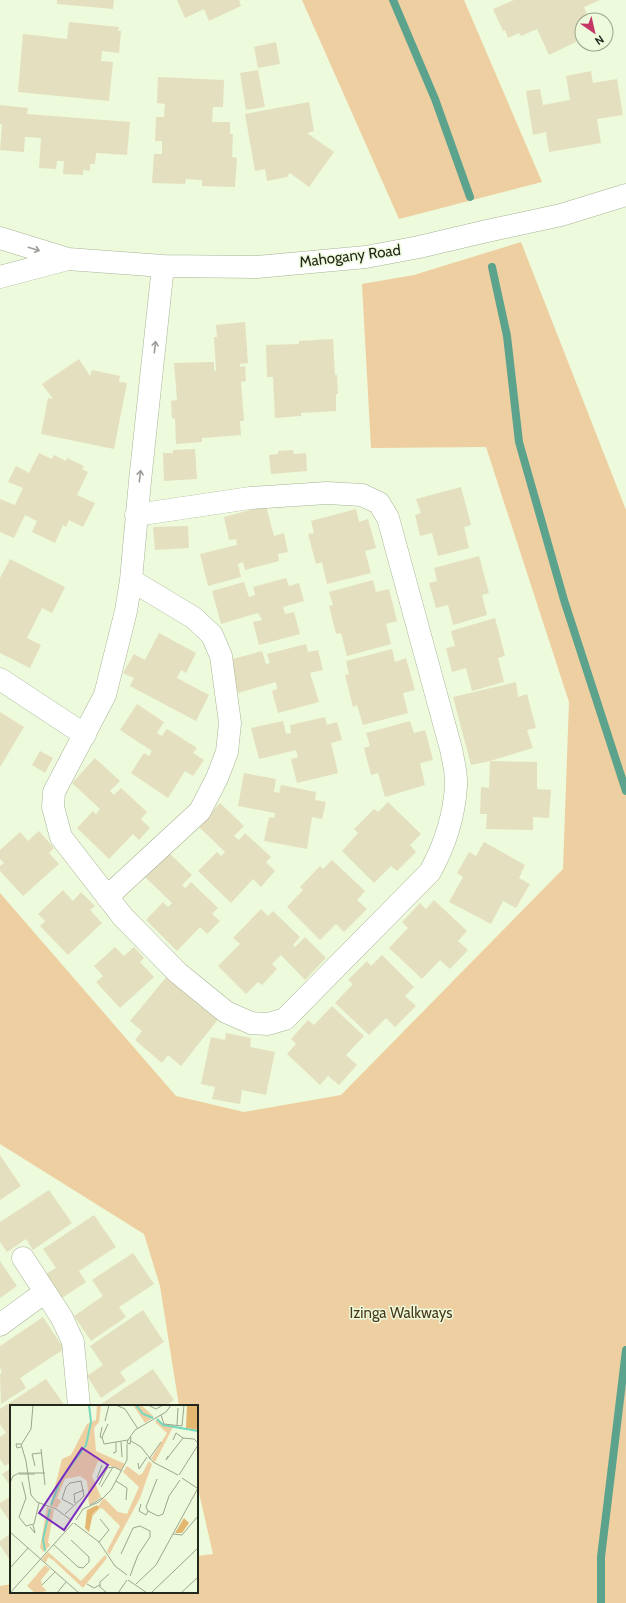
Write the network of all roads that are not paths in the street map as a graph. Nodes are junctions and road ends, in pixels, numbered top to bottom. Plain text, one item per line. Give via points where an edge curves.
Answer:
1 (626, 195) edge
2 (0, 238) edge
3 (68, 259) junction
4 (163, 266) junction
5 (0, 277) edge
6 (136, 515) junction
7 (131, 580) junction
8 (0, 679) edge
9 (85, 735) junction
10 (107, 897) junction
11 (24, 1258) dead end
12 (44, 1292) junction
13 (0, 1325) edge
14 (79, 1405) edge

1 - 4 street, Mahogany Road via 561,215 366,257 257,267
2 -> 3 street, Mahogany Road
3 - 4 street, Mahogany Road
3 - 5 street, Mahogany Road
6 -> 4 street
6 - 7 street
6 - 10 street via 250,498 327,493 362,495 379,503 388,518 451,749 457,785 451,822 443,849 430,872 285,1019 268,1024 251,1023 226,1012 178,974
7 - 9 street via 126,612 105,694
7 - 10 street via 194,618 212,635 221,656 230,723 227,752 200,811
8 - 9 street
9 - 10 street via 54,792 52,808 61,837
11 - 12 street
12 - 13 street
12 - 14 street via 62,1318 74,1342

